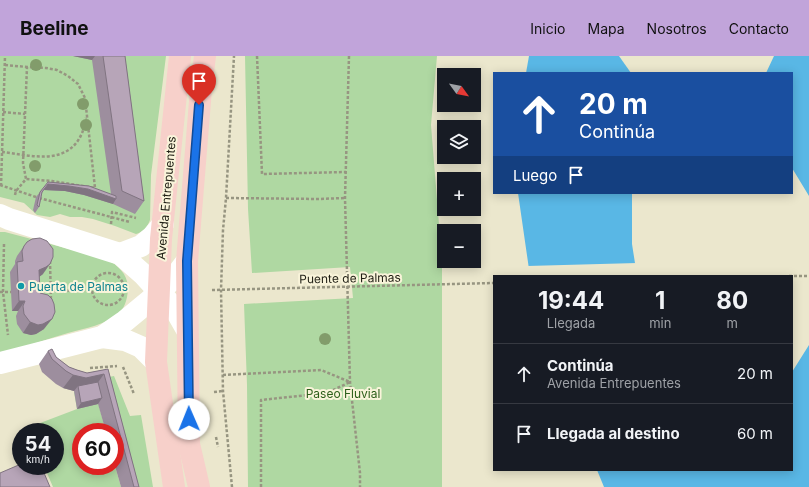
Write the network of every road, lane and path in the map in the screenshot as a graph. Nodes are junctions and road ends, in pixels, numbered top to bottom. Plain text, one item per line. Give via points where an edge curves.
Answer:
1 (5, 56) edge
2 (180, 56) edge
3 (205, 56) edge
4 (234, 56) edge
5 (257, 56) edge
6 (349, 56) edge
7 (5, 65) junction
8 (27, 67) junction
9 (4, 112) junction
10 (25, 114) junction
11 (86, 116) junction
12 (2, 152) junction
13 (23, 154) junction
14 (346, 172) junction
15 (26, 179) junction
16 (1, 185) edge
17 (16, 191) junction
18 (226, 198) junction
19 (345, 198) junction
20 (139, 213) edge
21 (112, 217) junction
22 (3, 219) edge
23 (132, 222) dead end
24 (163, 224) junction
25 (11, 244) dead end
26 (114, 252) junction
27 (49, 255) edge
28 (187, 261) junction
29 (793, 276) edge
30 (809, 276) edge
31 (493, 283) edge
32 (124, 285) dead end
33 (205, 290) dead end
34 (221, 290) junction
35 (51, 291) junction
36 (1, 292) edge
37 (11, 292) dead end
38 (32, 292) edge
39 (159, 292) junction
40 (50, 306) edge
41 (188, 330) junction
42 (102, 337) junction
43 (9, 342) dead end
44 (156, 362) junction
45 (0, 363) edge
46 (85, 368) dead end
47 (223, 374) junction
48 (350, 382) junction
49 (136, 401) dead end
50 (174, 487) edge
51 (199, 487) edge
52 (232, 487) edge
53 (261, 487) edge
54 (360, 487) edge

1 - 7 path
2 - 24 main road, Avenida Entrepuentes
3 - 28 main road, Avenida Entrepuentes via 200,90
4 - 18 path
5 - 14 path via 262,174
6 - 14 path
7 - 8 path
7 - 9 path
8 - 10 path
8 - 11 path via 56,70 78,84 84,98
9 - 10 path
9 - 12 path
10 - 13 path
11 - 13 path via 82,134 70,149 57,156
11 - 15 path via 95,188
12 - 13 path
12 - 16 path
13 - 15 path via 22,164
14 - 19 path
15 - 17 path
16 - 17 path
17 - 21 path
18 - 19 path
18 - 34 path
19 - 48 path
20 - 21 path via 137,218 112,212
21 - 23 path
21 - 26 path
22 - 26 street
24 - 26 street via 141,246
24 - 39 main road, Avenida Entrepuentes
25 - 36 path via 4,244
26 - 39 street via 144,275
27 - 35 path
28 - 39 street
28 - 41 main road, Avenida Entrepuentes
29 - 30 path
31 - 34 path, Puente de Palmas
32 - 35 path via 123,296 110,304 100,303 92,290
33 - 34 path, Puente de Palmas
34 - 47 path
35 - 38 path
35 - 40 path
36 - 37 path
36 - 43 path
39 - 41 street via 175,309
39 - 42 street
39 - 44 main road, Avenida Entrepuentes
41 - 51 main road, Avenida Entrepuentes via 189,444
42 - 44 street via 125,340 141,347
42 - 45 street
44 - 50 main road, Avenida Entrepuentes
46 - 49 path via 122,366
47 - 48 path via 321,370
47 - 52 path
48 - 53 path via 327,393 261,400
48 - 54 path

